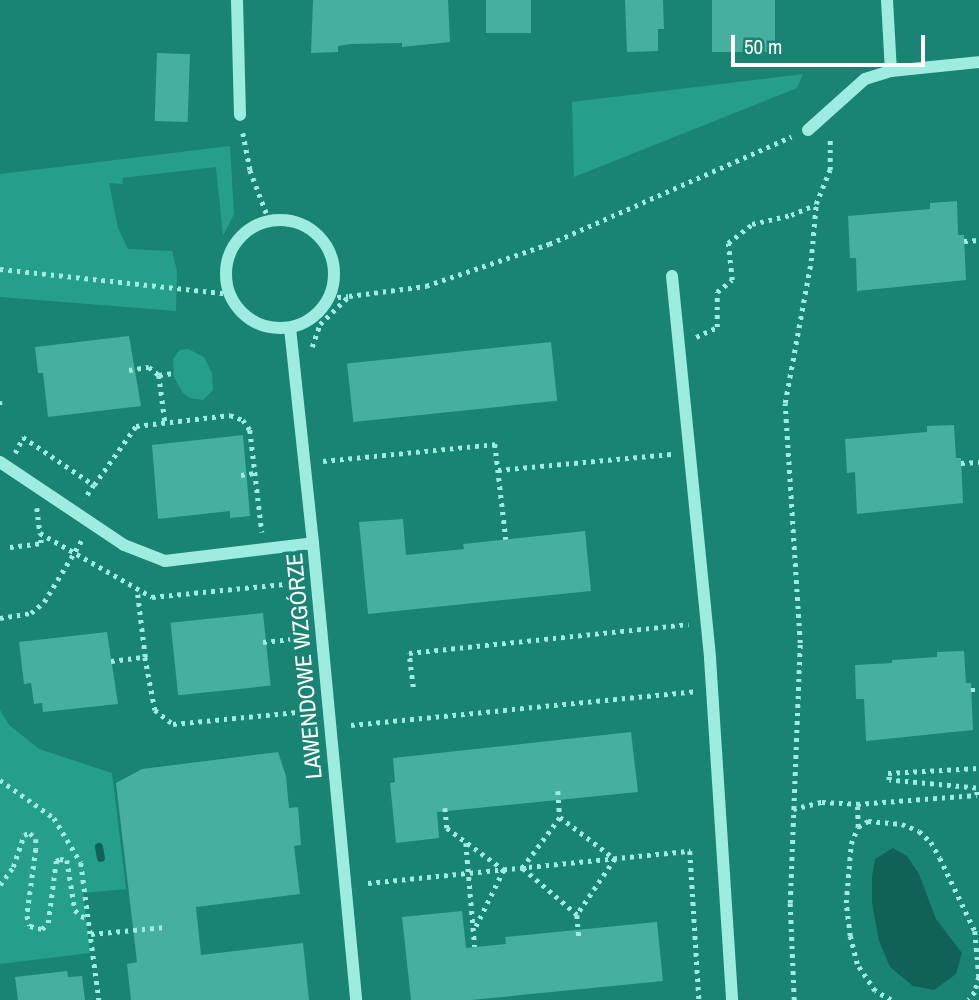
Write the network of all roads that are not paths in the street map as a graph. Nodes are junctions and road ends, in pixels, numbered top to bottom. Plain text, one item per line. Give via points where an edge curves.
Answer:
1 (237, 0) edge
2 (887, 0) edge
3 (979, 62) edge
4 (891, 71) junction
5 (240, 115) road end
6 (808, 130) road end
7 (672, 276) dead end
8 (289, 328) junction
9 (0, 461) edge
10 (313, 543) junction
11 (356, 1000) edge
12 (732, 1000) edge

1 - 5 street
2 - 4 street
3 - 4 street
4 - 6 street via 865,79
7 - 12 street via 713,689
8 - 8 street via 270,328 238,310 225,275 237,240 268,220 302,224 317,234 334,264 329,298 306,322
8 - 10 street, LAWENDOWE WZGÓRZE
9 - 10 street via 124,544 165,561
10 - 11 street, LAWENDOWE WZGÓRZE

